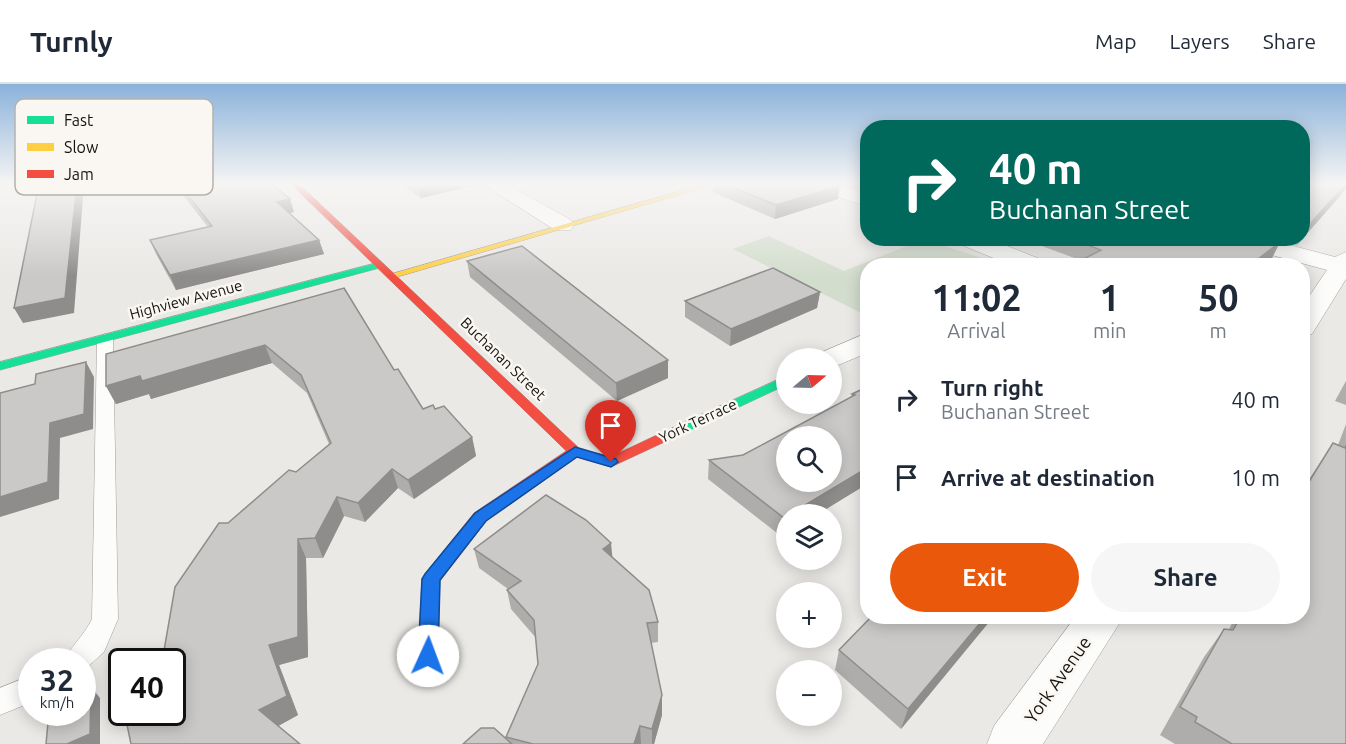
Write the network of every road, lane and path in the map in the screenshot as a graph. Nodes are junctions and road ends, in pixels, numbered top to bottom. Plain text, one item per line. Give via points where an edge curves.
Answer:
1 (327, 215) edge
2 (546, 215) edge
3 (600, 215) edge
4 (563, 225) junction
5 (985, 246) edge
6 (1271, 246) edge
7 (1015, 258) edge
8 (1343, 262) edge
9 (380, 265) junction
10 (393, 275) junction
11 (1310, 315) edge
12 (105, 339) junction
13 (860, 345) edge
14 (842, 354) edge
15 (0, 366) edge
16 (776, 385) edge
17 (575, 452) junction
18 (611, 462) joint
19 (1096, 624) edge
20 (90, 648) edge
21 (427, 676) dead end
22 (18, 694) edge
23 (0, 702) edge
24 (1013, 744) edge

1 - 9 street, Buchanan Street
2 - 4 street
3 - 4 street
4 - 10 street
5 - 7 street
6 - 8 street
8 - 11 street
9 - 10 street, Buchanan Street
9 - 12 street, Highview Avenue
10 - 17 street, Buchanan Street
12 - 15 street, Highview Avenue
12 - 20 lane via 105,619
13 - 14 street
16 - 18 street, York Terrace
17 - 18 street, Buchanan Street
17 - 21 street via 480,517 431,579
19 - 24 street, York Avenue
22 - 23 lane

